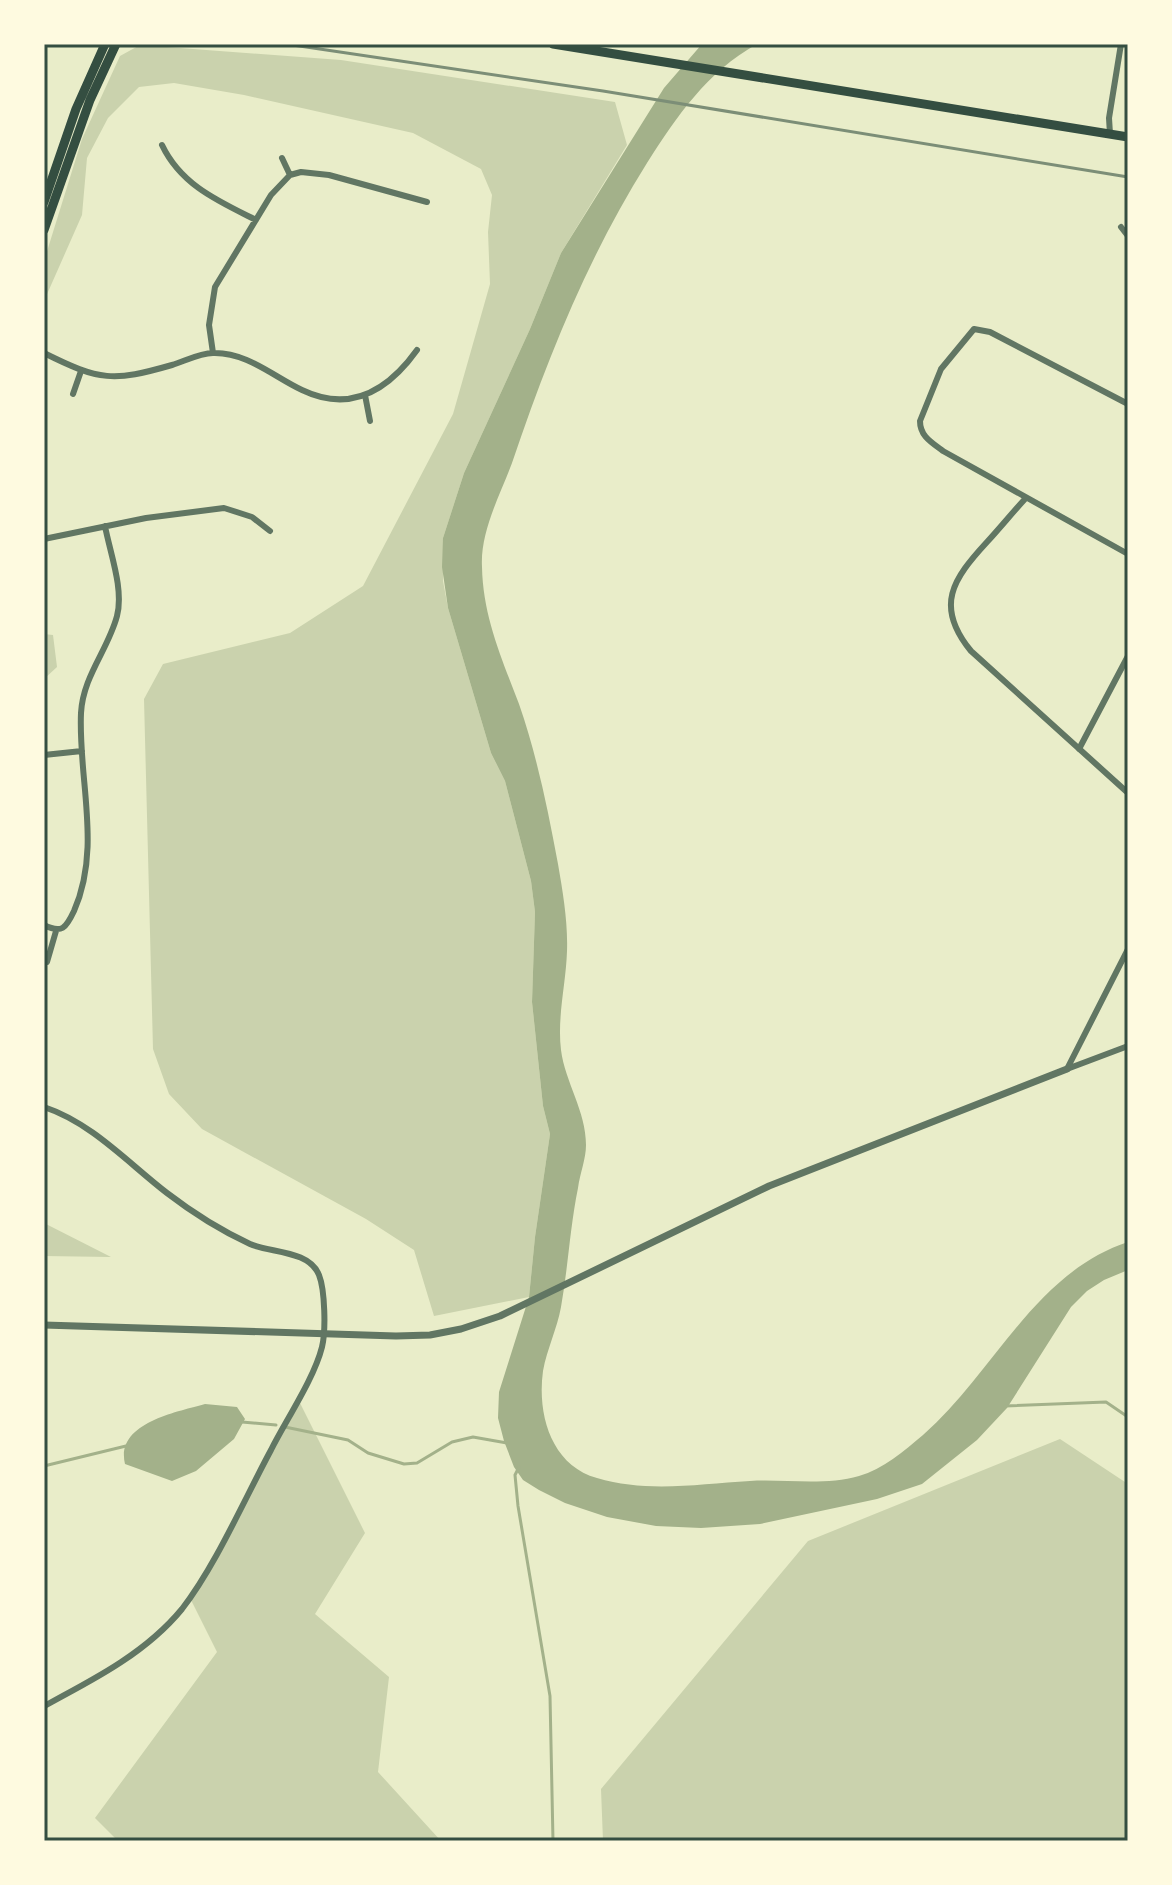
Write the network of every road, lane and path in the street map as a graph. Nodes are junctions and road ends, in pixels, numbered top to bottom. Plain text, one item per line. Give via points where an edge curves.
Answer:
1 (105, 44) edge
2 (116, 44) edge
3 (553, 44) edge
4 (1121, 44) edge
5 (92, 83) junction
6 (1110, 134) junction
7 (1128, 137) edge
8 (162, 145) dead end
9 (282, 158) dead end
10 (290, 175) junction
11 (44, 202) edge
12 (427, 202) dead end
13 (256, 220) junction
14 (1121, 227) dead end
15 (44, 230) edge
16 (1128, 236) edge
17 (417, 350) dead end
18 (44, 353) edge
19 (213, 353) junction
20 (81, 371) junction
21 (73, 394) dead end
22 (365, 395) junction
23 (1128, 404) edge
24 (370, 421) dead end
25 (1025, 499) junction
26 (105, 526) junction
27 (270, 531) dead end
28 (44, 539) edge
29 (1128, 554) edge
30 (1128, 656) edge
31 (1079, 749) junction
32 (82, 751) junction
33 (44, 755) edge
34 (1128, 793) edge
35 (44, 925) edge
36 (56, 931) junction
37 (1128, 949) edge
38 (47, 962) dead end
39 (1128, 1046) edge
40 (1067, 1069) junction
41 (44, 1107) edge
42 (44, 1325) edge
43 (323, 1336) junction
44 (44, 1706) edge

1 - 5 main road
2 - 5 main road
3 - 6 main road
4 - 6 street
5 - 11 main road
5 - 15 main road
6 - 7 main road
8 - 13 street via 194,187
9 - 10 street
10 - 12 street via 329,175
10 - 13 street
13 - 19 street via 215,287 209,325
14 - 16 street
17 - 22 street via 384,387
18 - 20 street
19 - 20 street via 121,378
19 - 22 street via 265,368 323,397
20 - 21 street
22 - 24 street
23 - 25 street via 990,332 974,329 941,369 920,429 943,451
25 - 29 street
25 - 31 street via 954,581 955,628 971,651
26 - 27 street via 224,508 252,517
26 - 28 street
26 - 32 street via 118,590 117,615 85,687
30 - 31 street
31 - 34 street
32 - 33 street
32 - 36 street via 90,838 87,867 67,925
35 - 36 street
36 - 38 street
37 - 40 street
39 - 40 street
40 - 43 street via 769,1186 500,1316 430,1335
41 - 43 street via 93,1132 205,1221 253,1245 313,1265 323,1297
42 - 43 street
43 - 44 street via 304,1388 182,1609 120,1664

